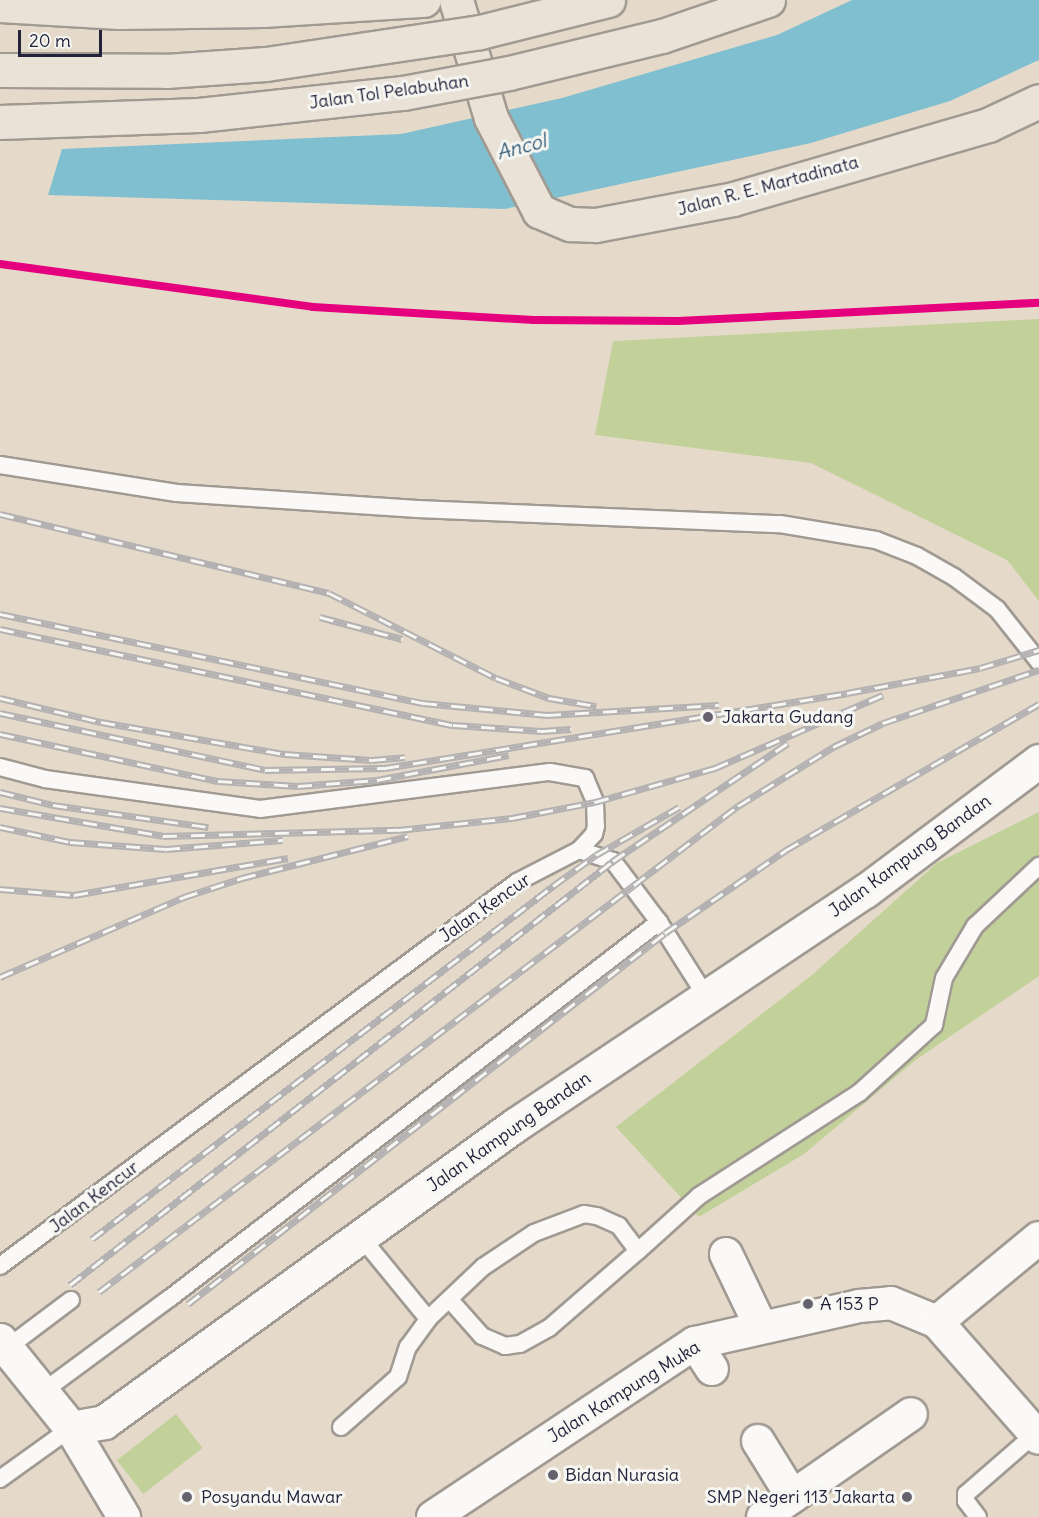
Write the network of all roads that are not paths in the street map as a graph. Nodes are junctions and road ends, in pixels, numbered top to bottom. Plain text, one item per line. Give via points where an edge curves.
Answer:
1 (424, 0) edge
2 (608, 0) edge
3 (768, 0) edge
4 (0, 5) edge
5 (182, 6) edge
6 (460, 10) edge
7 (0, 70) edge
8 (1039, 101) edge
9 (0, 122) edge
10 (0, 465) edge
11 (1039, 662) edge
12 (1039, 761) edge
13 (0, 767) edge
14 (579, 850) junction
15 (1039, 866) edge
16 (659, 922) junction
17 (707, 998) junction
18 (361, 1237) junction
19 (1039, 1238) edge
20 (638, 1251) junction
21 (726, 1254) dead end
22 (0, 1266) edge
23 (71, 1300) dead end
24 (450, 1300) junction
25 (428, 1319) junction
26 (938, 1322) junction
27 (761, 1327) junction
28 (695, 1343) junction
29 (3, 1344) edge
30 (712, 1369) dead end
31 (41, 1393) junction
32 (910, 1414) dead end
33 (341, 1427) dead end
34 (71, 1428) junction
35 (1037, 1436) edge
36 (758, 1441) dead end
37 (0, 1479) edge
38 (792, 1496) junction
39 (124, 1517) edge
40 (433, 1517) edge
41 (763, 1517) edge
42 (978, 1517) edge

1 - 5 highway
2 - 7 highway, bridge via 480,32 266,64 166,71
3 - 9 highway, Jalan Tol Pelabuhan, bridge via 662,36 509,73 403,93 200,115
4 - 5 highway via 119,12
6 - 8 highway, Jalan R. E. Martadinata, bridge via 491,118 538,211 570,224 596,225 712,204 988,124
10 - 11 lane via 177,494 417,509 780,524 876,540 917,556 954,577 997,609
12 - 17 street, Jalan Kampung Bandan via 865,891
13 - 14 lane, Jalan Kencur via 45,779 260,809 550,772 585,778 595,802 594,834
14 - 16 lane via 613,861
14 - 22 lane, Jalan Kencur via 518,882
15 - 20 lane via 975,926 944,978 934,1025 859,1093 699,1196
16 - 17 lane
16 - 31 lane
17 - 18 street, Jalan Kampung Bandan via 515,1125
18 - 25 lane
18 - 34 street, Jalan Kampung Bandan via 104,1422
19 - 26 street
20 - 24 lane via 619,1226 584,1214 534,1233 483,1267
20 - 24 lane via 549,1328 520,1344 505,1346 482,1336
21 - 27 street
23 - 29 lane
24 - 25 lane
25 - 33 lane via 408,1347 399,1377
26 - 27 street, Jalan Kampung Muka via 891,1303
26 - 35 street
27 - 28 street, Jalan Kampung Muka
28 - 30 street
28 - 40 street, Jalan Kampung Muka
29 - 31 street
31 - 34 street
32 - 38 street
34 - 37 lane
34 - 39 street
35 - 42 lane via 966,1494 966,1501
36 - 38 street
38 - 41 street

